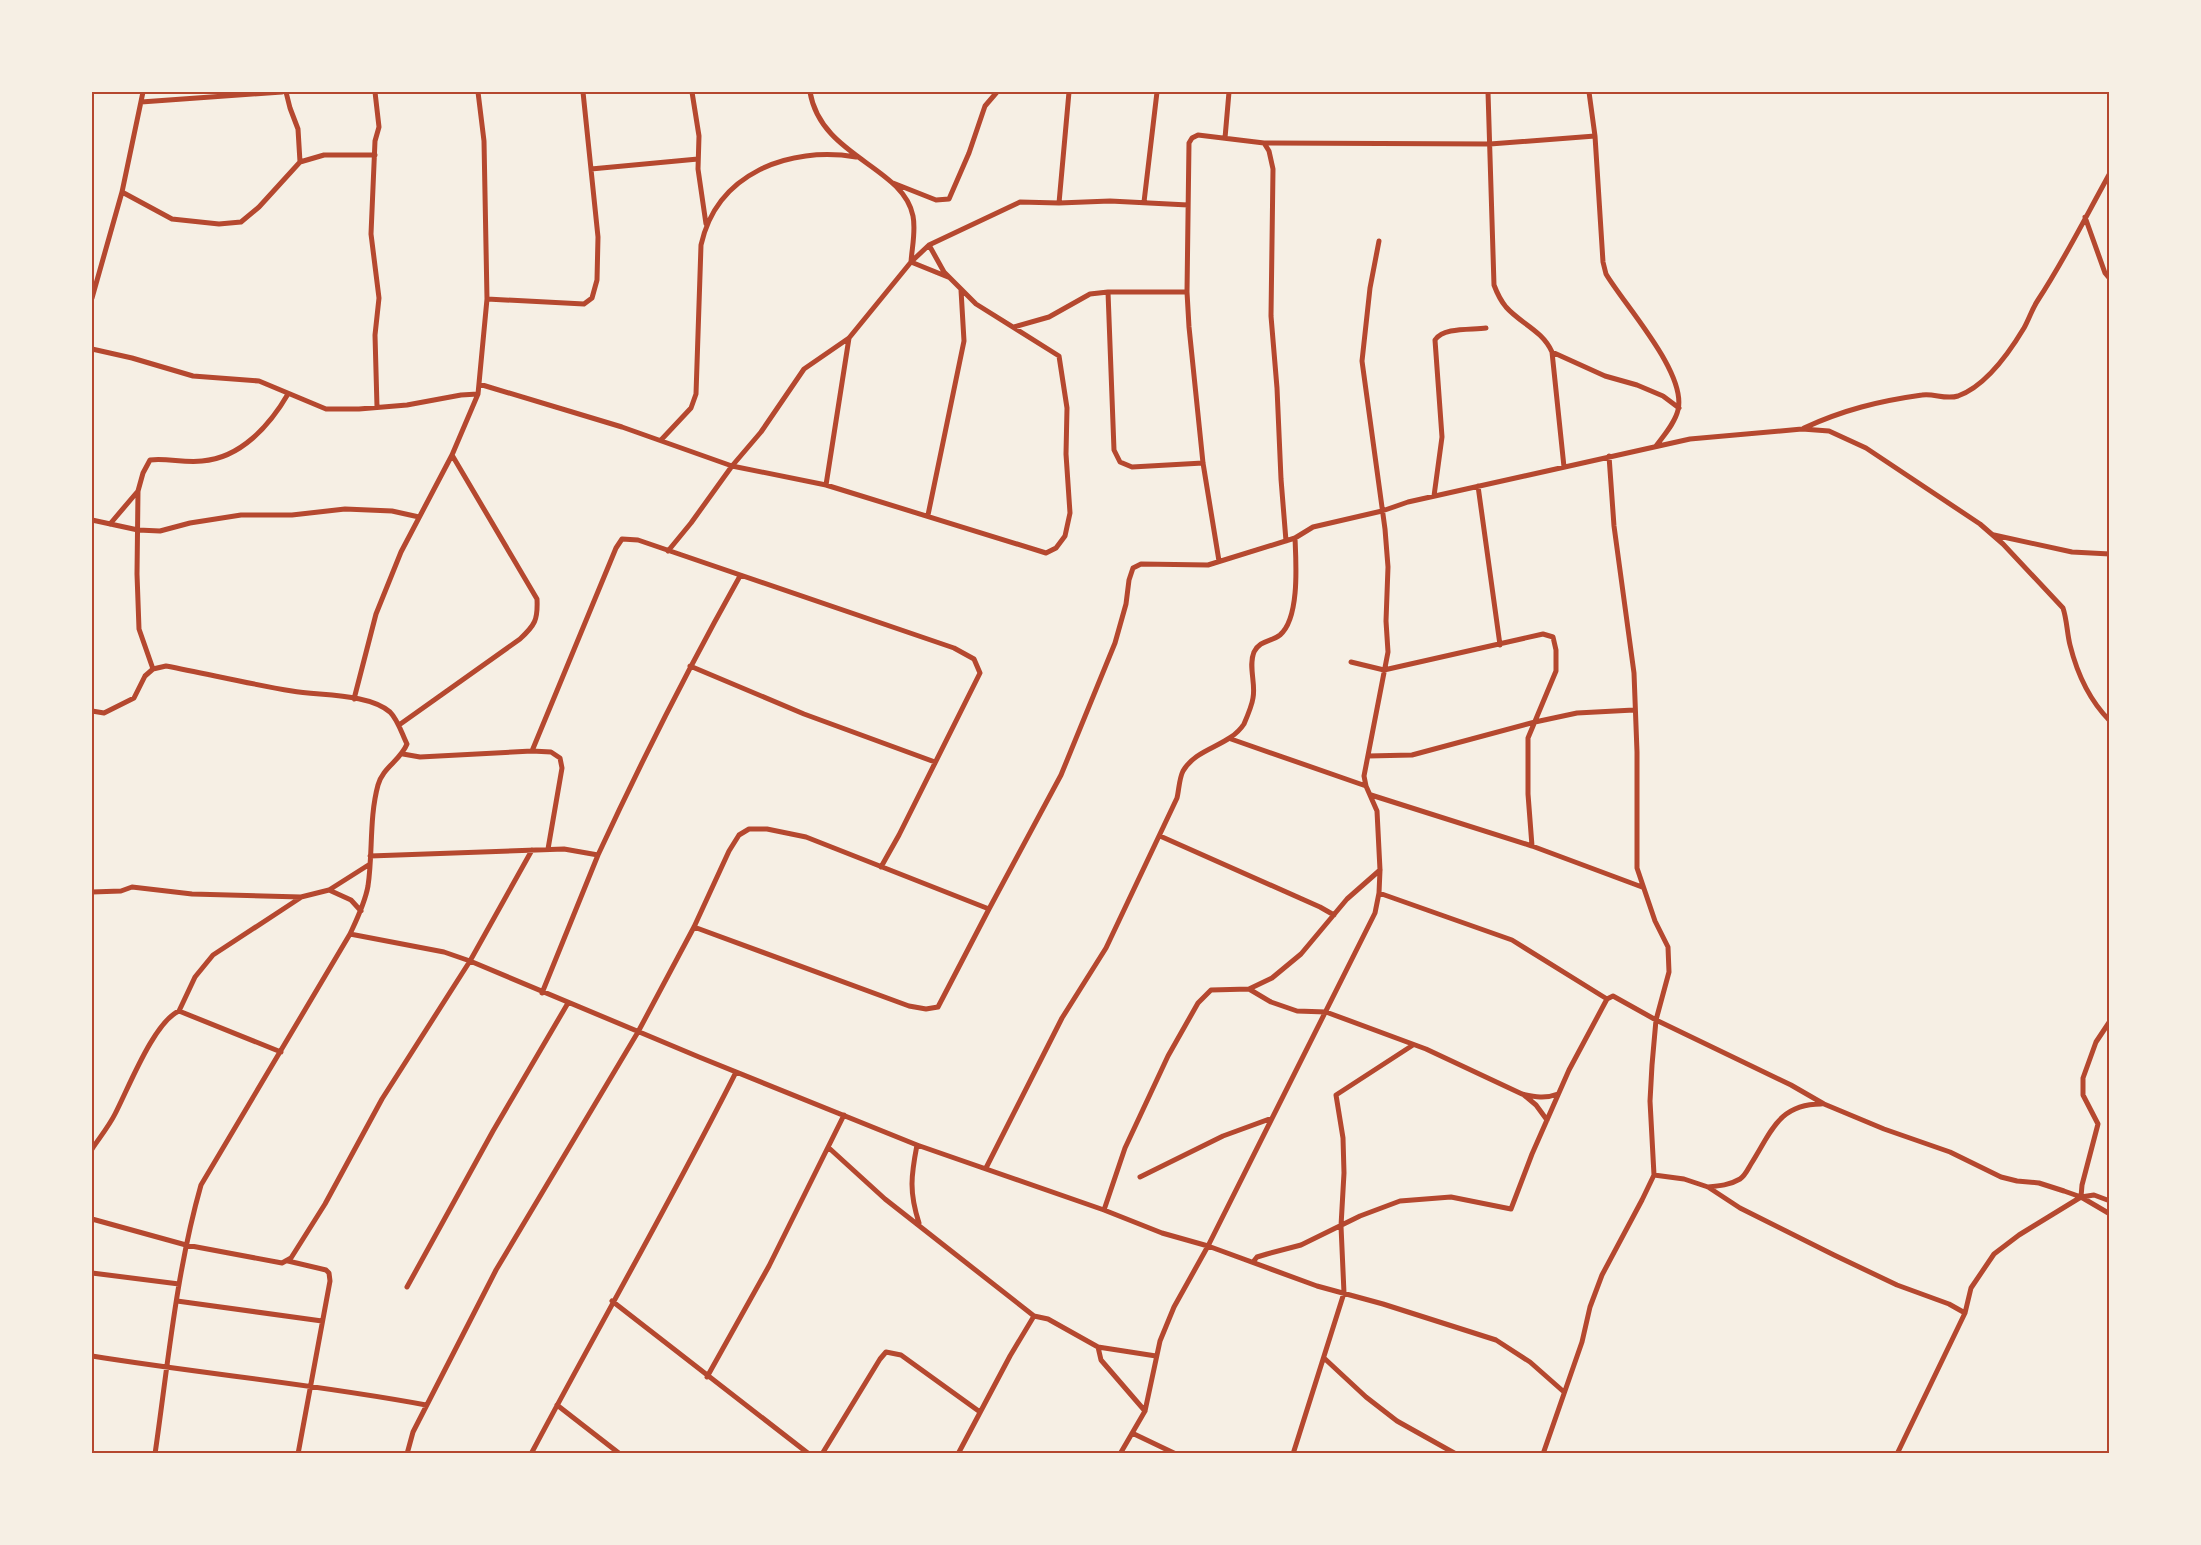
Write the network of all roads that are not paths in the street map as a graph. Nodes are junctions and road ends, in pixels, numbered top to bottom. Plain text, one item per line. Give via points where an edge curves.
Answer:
1 (143, 92) edge
2 (284, 92) edge
3 (375, 92) edge
4 (478, 92) edge
5 (583, 92) edge
6 (692, 92) edge
7 (810, 92) edge
8 (997, 92) edge
9 (1069, 92) edge
10 (1157, 92) edge
11 (1229, 92) edge
12 (1488, 92) edge
13 (1589, 92) edge
14 (141, 102) junction
15 (1594, 136) junction
16 (1225, 138) junction
17 (1264, 142) junction
18 (1490, 144) junction
19 (375, 155) junction
20 (856, 157) junction
21 (698, 159) junction
22 (300, 162) junction
23 (591, 169) junction
24 (2109, 173) edge
25 (889, 181) junction
26 (122, 192) junction
27 (1144, 202) junction
28 (1059, 203) junction
29 (1188, 205) junction
30 (2085, 217) junction
31 (706, 225) junction
32 (1379, 241) dead end
33 (929, 245) junction
34 (910, 262) junction
35 (949, 277) junction
36 (2109, 279) edge
37 (961, 290) junction
38 (1108, 292) junction
39 (1187, 292) junction
40 (92, 298) edge
41 (487, 299) junction
42 (1013, 327) junction
43 (1486, 328) dead end
44 (849, 338) junction
45 (92, 349) edge
46 (1552, 352) junction
47 (479, 384) junction
48 (288, 394) junction
49 (478, 394) junction
50 (377, 407) junction
51 (1679, 408) junction
52 (1802, 429) junction
53 (661, 440) junction
54 (1656, 446) junction
55 (452, 455) junction
56 (1609, 456) junction
57 (1203, 463) junction
58 (732, 466) junction
59 (1564, 467) junction
60 (826, 485) junction
61 (1478, 486) junction
62 (138, 491) junction
63 (1434, 496) junction
64 (1382, 511) junction
65 (928, 515) junction
66 (419, 517) junction
67 (92, 520) edge
68 (110, 524) junction
69 (138, 530) junction
70 (1992, 535) junction
71 (1295, 538) junction
72 (1286, 541) junction
73 (668, 551) junction
74 (2109, 554) edge
75 (1219, 561) junction
76 (740, 576) junction
77 (1500, 645) junction
78 (1351, 662) dead end
79 (690, 666) junction
80 (153, 669) junction
81 (1384, 670) junction
82 (354, 699) junction
83 (1634, 710) junction
84 (92, 711) edge
85 (1535, 722) junction
86 (2109, 722) edge
87 (399, 725) junction
88 (1230, 739) junction
89 (532, 751) junction
90 (403, 754) junction
91 (1368, 756) junction
92 (935, 762) junction
93 (1366, 786) junction
94 (1371, 795) junction
95 (1160, 836) junction
96 (1532, 846) junction
97 (548, 849) junction
98 (532, 850) junction
99 (598, 855) junction
100 (370, 856) junction
101 (370, 864) junction
102 (881, 867) junction
103 (1380, 870) junction
104 (1642, 886) junction
105 (329, 890) junction
106 (92, 892) edge
107 (1379, 893) junction
108 (301, 897) junction
109 (988, 909) junction
110 (361, 911) junction
111 (1334, 915) junction
112 (694, 927) junction
113 (350, 934) junction
114 (470, 961) junction
115 (1248, 989) junction
116 (542, 993) junction
117 (1607, 999) junction
118 (568, 1003) junction
119 (179, 1011) junction
120 (1326, 1012) junction
121 (1656, 1020) junction
122 (2109, 1021) edge
123 (638, 1032) junction
124 (1413, 1045) junction
125 (281, 1052) junction
126 (736, 1072) junction
127 (1522, 1094) junction
128 (1558, 1094) junction
129 (1824, 1104) junction
130 (844, 1115) junction
131 (1272, 1118) junction
132 (1547, 1119) junction
133 (917, 1145) junction
134 (92, 1149) edge
135 (829, 1149) junction
136 (986, 1168) junction
137 (1654, 1175) junction
138 (1140, 1178) dead end
139 (1708, 1187) junction
140 (2081, 1197) junction
141 (2109, 1201) edge
142 (1104, 1210) junction
143 (2109, 1214) edge
144 (92, 1219) edge
145 (920, 1224) junction
146 (1341, 1226) junction
147 (186, 1245) junction
148 (1208, 1246) junction
149 (288, 1261) junction
150 (1253, 1262) junction
151 (92, 1273) edge
152 (179, 1284) junction
153 (408, 1287) dead end
154 (1344, 1293) junction
155 (177, 1301) junction
156 (612, 1301) junction
157 (1965, 1313) junction
158 (1034, 1316) junction
159 (322, 1321) junction
160 (1098, 1347) junction
161 (92, 1356) edge
162 (1156, 1356) junction
163 (1324, 1358) junction
164 (167, 1368) junction
165 (707, 1377) junction
166 (309, 1386) junction
167 (1564, 1392) junction
168 (426, 1405) junction
169 (556, 1405) junction
170 (1145, 1411) junction
171 (980, 1412) junction
172 (1132, 1433) junction
173 (155, 1454) edge
174 (298, 1454) edge
175 (407, 1454) edge
176 (531, 1454) edge
177 (620, 1454) edge
178 (809, 1454) edge
179 (822, 1454) edge
180 (958, 1454) edge
181 (1120, 1454) edge
182 (1176, 1454) edge
183 (1293, 1454) edge
184 (1456, 1454) edge
185 (1543, 1454) edge
186 (1897, 1454) edge

1 - 14 street
2 - 14 street
2 - 22 street via 298,129
3 - 19 street via 379,126
4 - 41 street via 484,141
5 - 23 street
6 - 21 street via 699,136
7 - 20 street via 820,121
8 - 25 street via 985,106 949,200 936,200
9 - 28 street
10 - 27 street
11 - 16 street
12 - 18 street
13 - 15 street
14 - 26 street
15 - 18 street
15 - 51 street via 1606,274 1664,356 1679,394
16 - 17 street
16 - 29 street via 1198,135 1189,143
17 - 18 street
17 - 72 street via 1273,168 1271,316
18 - 46 street via 1494,285 1507,309 1540,334
19 - 22 street via 324,155
19 - 50 street via 371,234 379,298 375,335
20 - 25 street
20 - 31 street via 832,153 784,160 756,172 723,197
21 - 23 street
21 - 31 street
22 - 26 street via 241,222 172,219
23 - 41 street via 598,237 597,280 592,298 585,304
24 - 30 street
25 - 34 street via 913,214
26 - 40 street
27 - 28 street
27 - 29 street
28 - 33 street via 1020,202
29 - 39 street
30 - 36 street
30 - 52 street via 2067,255 2009,351 1974,387 1949,398 1926,394 1843,411
31 - 53 street via 699,269 696,394 692,408
32 - 64 street via 1362,361
33 - 34 street
33 - 35 street
34 - 35 street
34 - 44 street
35 - 37 street
37 - 42 street
37 - 65 street via 964,341
38 - 39 street
38 - 42 street via 1090,294 1049,317
38 - 57 street via 1114,450 1120,462 1132,467
39 - 57 street
41 - 47 street
42 - 65 street via 1059,356 1067,408 1070,513 1065,537 1056,548 1046,552
43 - 63 street via 1448,332 1434,340 1442,437
44 - 58 street via 804,369 761,432
44 - 60 street
45 - 48 street via 193,376 259,381
46 - 51 street via 1663,396
46 - 59 street
47 - 49 street
47 - 53 street
48 - 50 street via 326,409
48 - 62 street via 259,434 236,450 202,461 150,460
49 - 50 street
49 - 55 street
51 - 54 street
52 - 54 street via 1690,439
52 - 70 street via 1829,431 1866,448
53 - 58 street
54 - 56 street
55 - 66 street
55 - 87 street via 537,599 538,615 520,639
56 - 59 street
56 - 83 street via 1614,526 1634,673
57 - 75 street
58 - 60 street
58 - 73 street
59 - 61 street
60 - 65 street
61 - 63 street
61 - 77 street
62 - 68 street
62 - 69 street
63 - 64 street
64 - 71 street via 1313,527
64 - 81 street via 1388,567 1388,652
66 - 69 street via 392,511 345,509 292,516 242,515 160,531
66 - 82 street via 376,614
67 - 68 street
68 - 69 street
69 - 80 street via 139,629
70 - 74 street via 2072,552
70 - 86 street via 2063,608 2077,666 2097,708
71 - 72 street
71 - 88 street via 1297,584 1288,624 1279,636 1262,642 1254,653 1253,698 1244,723
72 - 75 street
73 - 76 street
73 - 89 street via 638,540 622,539
75 - 109 street via 1208,565 1141,564 1132,568 1115,643 1085,720 1061,775
76 - 79 street
76 - 92 street via 954,648 974,660 981,673
77 - 81 street
77 - 85 street via 1543,634 1553,637 1556,671
78 - 81 street
79 - 92 street via 804,714
79 - 99 street
80 - 82 street via 166,666 295,692
80 - 84 street via 134,698 104,714
81 - 91 street
82 - 87 street via 390,712
83 - 85 street via 1577,713
83 - 104 street via 1637,868
85 - 91 street via 1412,755
85 - 96 street via 1528,738 1527,761
87 - 90 street via 407,744
88 - 93 street
88 - 95 street via 1210,748 1183,772 1177,798
89 - 90 street via 420,757
89 - 97 street via 551,752 560,758 562,768
90 - 100 street via 384,770 378,786
91 - 93 street
92 - 102 street
93 - 94 street
94 - 96 street
94 - 103 street via 1377,811
95 - 111 street
95 - 136 street via 1106,948 1062,1017
96 - 104 street
97 - 98 street
97 - 99 street
98 - 100 street
98 - 114 street
99 - 116 street
100 - 101 street
101 - 105 street
101 - 110 street
102 - 109 street
102 - 112 street via 806,837 750,829 739,835 729,851
103 - 107 street
103 - 111 street
104 - 121 street via 1668,946 1669,972
105 - 108 street
105 - 110 street via 351,900
106 - 108 street via 132,887 192,894
107 - 117 street via 1512,940
107 - 120 street via 1375,913
108 - 119 street via 213,955 195,977
109 - 112 street via 938,1007 926,1009
110 - 113 street
111 - 115 street via 1301,954 1272,978
112 - 123 street
113 - 114 street via 444,952
113 - 125 street
114 - 116 street
114 - 149 street via 382,1099
115 - 120 street via 1297,1011
115 - 142 street via 1211,990 1198,1003 1125,1148
116 - 118 street
117 - 121 street via 1613,996
117 - 128 street
118 - 123 street
118 - 153 street
119 - 125 street
119 - 134 street via 169,1015 149,1046 114,1116
120 - 124 street
120 - 131 street
121 - 129 street
121 - 137 street via 1650,1101
122 - 140 street via 2096,1042 2083,1078 2084,1095 2098,1124
123 - 126 street
123 - 168 street via 496,1270
124 - 127 street
124 - 146 street via 1336,1095 1343,1138
125 - 147 street via 201,1185
126 - 130 street
126 - 156 street
127 - 128 street via 1536,1098
127 - 132 street
128 - 132 street
129 - 139 street via 1805,1104 1784,1115 1770,1129 1742,1178
129 - 140 street via 1950,1152 2001,1177
130 - 133 street
130 - 135 street
131 - 138 street via 1223,1136
131 - 148 street
132 - 146 street via 1511,1209 1451,1197 1400,1200
133 - 136 street
133 - 145 street via 910,1176
135 - 145 street
135 - 165 street
136 - 142 street
137 - 139 street
137 - 167 street via 1602,1275
139 - 157 street via 1740,1208 1834,1255
140 - 141 street via 2094,1195
140 - 143 street
140 - 157 street via 1994,1254 1971,1288
142 - 148 street
144 - 147 street
145 - 158 street
146 - 150 street via 1301,1245 1257,1257
146 - 154 street
147 - 149 street
147 - 152 street
148 - 150 street
148 - 162 street via 1174,1307
149 - 159 street via 328,1273
150 - 154 street
151 - 152 street
152 - 155 street
154 - 163 street
154 - 167 street via 1497,1340
155 - 159 street
155 - 164 street
156 - 165 street
156 - 169 street
157 - 186 street
158 - 160 street via 1048,1319
158 - 171 street
159 - 166 street
160 - 162 street
160 - 170 street via 1101,1360
161 - 164 street
162 - 170 street
163 - 183 street
163 - 184 street via 1396,1420
164 - 166 street
164 - 173 street
165 - 178 street
166 - 168 street
166 - 174 street
167 - 185 street
168 - 175 street
169 - 176 street
169 - 177 street
170 - 172 street
171 - 179 street via 902,1355 886,1352
171 - 180 street
172 - 181 street
172 - 182 street

